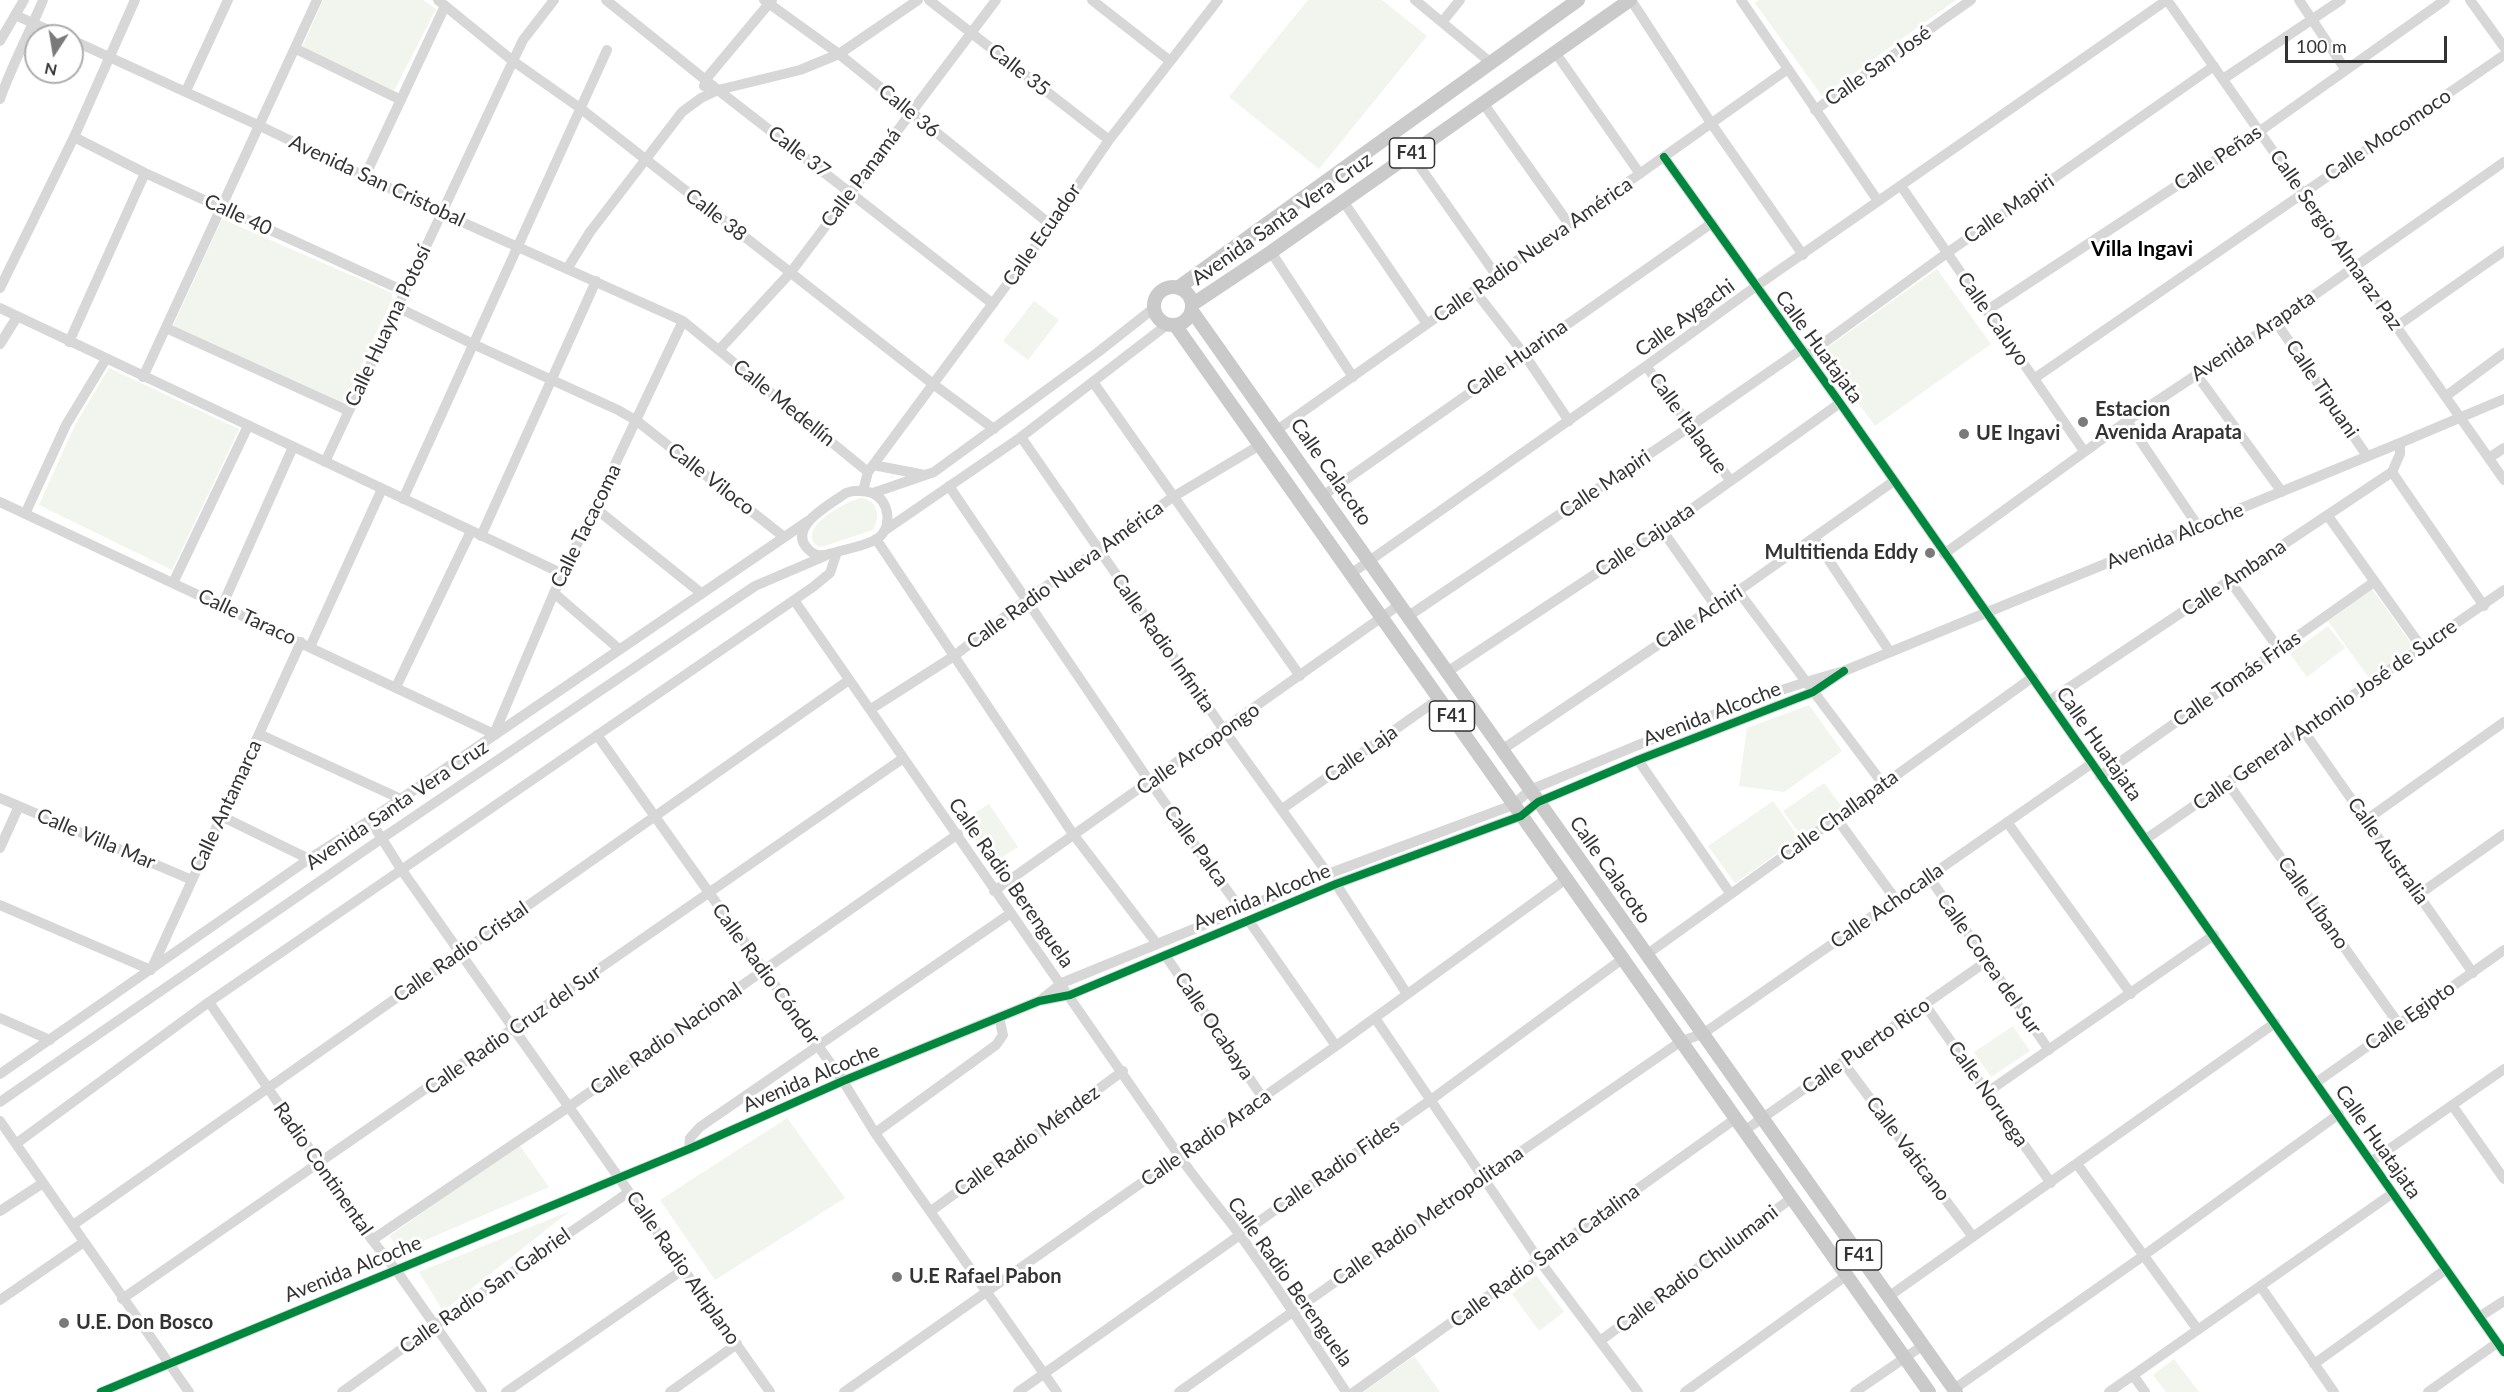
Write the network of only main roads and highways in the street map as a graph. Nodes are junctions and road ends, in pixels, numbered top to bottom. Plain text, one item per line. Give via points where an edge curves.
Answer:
1 (1576, 0) edge
2 (1630, 0) edge
3 (1179, 287) junction
4 (1192, 308) junction
5 (1172, 325) junction
6 (1955, 1391) edge
7 (1929, 1392) edge

1 - 3 main road, Avenida Santa Vera Cruz / F41
2 - 4 main road, Avenida Santa Vera Cruz / F41
3 - 4 main road via 1191,296
3 - 5 main road via 1158,294 1154,308 1156,315
4 - 5 main road via 1183,323
4 - 6 main road, Calle Calacoto / F41
5 - 7 main road, Calle Calacoto / F41 via 1352,573

